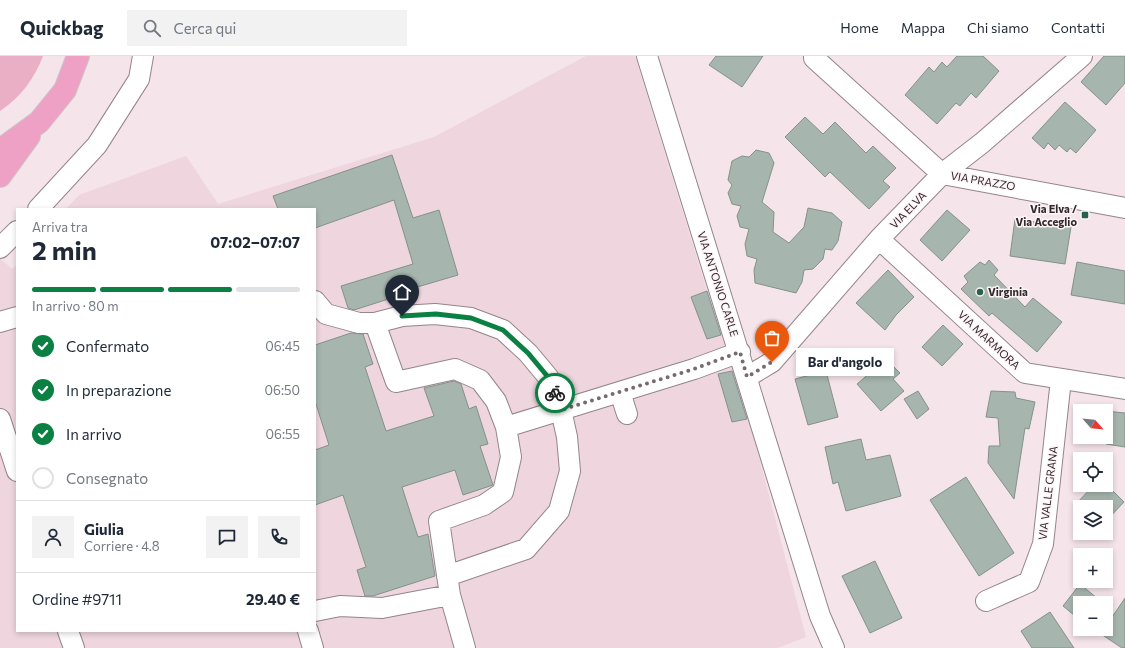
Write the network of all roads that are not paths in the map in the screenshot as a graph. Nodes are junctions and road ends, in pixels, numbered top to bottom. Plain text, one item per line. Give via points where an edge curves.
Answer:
1 (78, 56) edge
2 (143, 56) edge
3 (647, 56) edge
4 (814, 56) edge
5 (1082, 56) edge
6 (39, 122) junction
7 (0, 148) edge
8 (942, 174) junction
9 (0, 176) edge
10 (39, 208) edge
11 (1125, 208) edge
12 (16, 232) edge
13 (879, 239) junction
14 (0, 248) edge
15 (316, 302) edge
16 (16, 317) edge
17 (0, 322) edge
18 (375, 322) junction
19 (740, 352) junction
20 (747, 377) junction
21 (1062, 379) junction
22 (1125, 389) edge
23 (620, 392) junction
24 (561, 410) junction
25 (628, 414) dead end
26 (0, 419) edge
27 (506, 427) junction
28 (12, 460) edge
29 (447, 576) junction
30 (450, 595) junction
31 (986, 601) dead end
32 (316, 611) edge
33 (68, 632) edge
34 (308, 632) edge
35 (74, 648) edge
36 (313, 648) edge
37 (465, 648) edge
38 (834, 648) edge

1 - 6 main road via 65,90
2 - 10 street via 139,79 97,145
3 - 19 street, VIA ANTONIO CARLE
4 - 8 street, VIA PRAZZO
5 - 8 street, VIA ELVA via 982,143
6 - 7 main road
6 - 9 main road
8 - 11 street, VIA PRAZZO
8 - 13 street, VIA ELVA
12 - 14 street
13 - 20 street, VIA ELVA via 772,362
13 - 21 street, VIA MARMORA via 1025,373
15 - 18 street via 326,314 359,323
16 - 17 street
18 - 24 street via 402,316 436,314 471,318 503,330 528,353 548,377
18 - 27 street via 396,382 454,368 480,380 496,401
19 - 20 street, VIA ANTONIO CARLE
19 - 23 street
20 - 38 street, VIA ANTONIO CARLE via 820,616
21 - 22 street, VIA MARMORA
21 - 31 street, VIA VALLE GRANA via 1043,544 1029,582
23 - 24 street
23 - 25 street
24 - 27 street
24 - 29 street via 570,471 559,511 526,549
26 - 28 street
27 - 29 street via 511,457 503,492 484,504 439,521
29 - 30 street
30 - 32 street via 382,608 340,606
30 - 37 street
33 - 35 street
34 - 36 street

